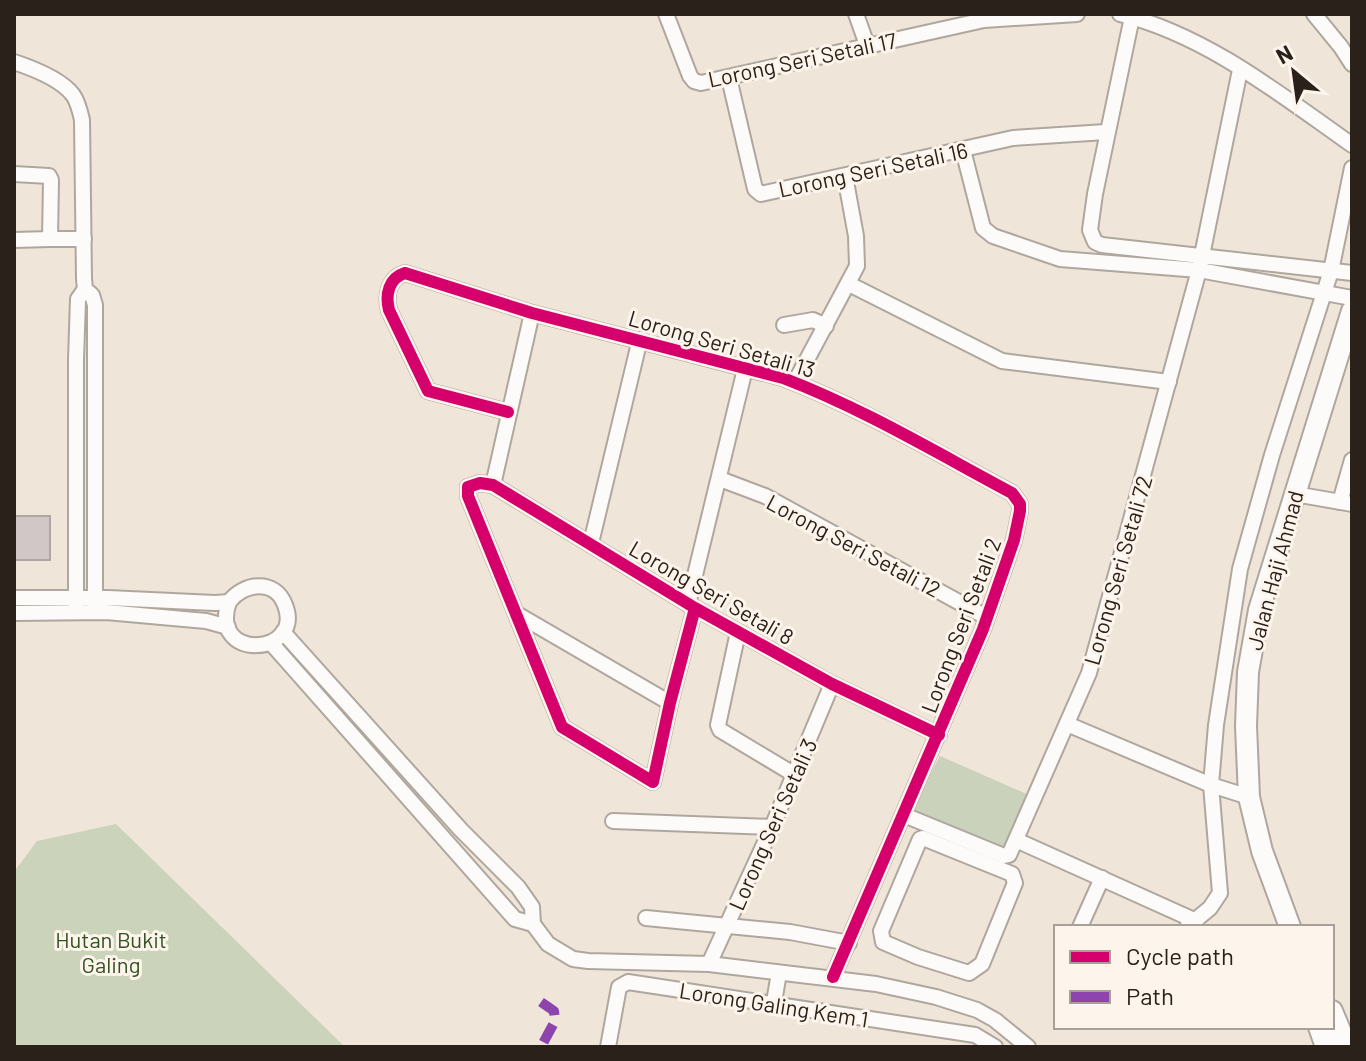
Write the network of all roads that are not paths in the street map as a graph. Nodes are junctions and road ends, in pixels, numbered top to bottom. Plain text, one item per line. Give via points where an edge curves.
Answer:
1 (666, 14) edge
2 (856, 14) edge
3 (1077, 14) edge
4 (1314, 14) edge
5 (1126, 15) edge
6 (975, 18) edge
7 (867, 45) junction
8 (14, 62) edge
9 (1352, 64) edge
10 (1240, 70) junction
11 (729, 78) junction
12 (1106, 132) junction
13 (1352, 145) edge
14 (963, 150) junction
15 (1352, 168) edge
16 (14, 174) edge
17 (845, 176) junction
18 (50, 239) junction
19 (84, 239) junction
20 (14, 240) edge
21 (1200, 264) junction
22 (1331, 271) junction
23 (1352, 273) edge
24 (849, 284) junction
25 (85, 289) junction
26 (1324, 292) junction
27 (1352, 298) edge
28 (1352, 311) edge
29 (532, 313) junction
30 (784, 325) dead end
31 (826, 326) junction
32 (640, 339) junction
33 (745, 369) junction
34 (795, 382) junction
35 (1169, 382) junction
36 (508, 412) junction
37 (1352, 460) edge
38 (720, 479) junction
39 (493, 485) junction
40 (1295, 494) junction
41 (1346, 503) edge
42 (1020, 504) joint
43 (591, 543) junction
44 (14, 598) edge
45 (229, 602) junction
46 (76, 605) junction
47 (94, 605) junction
48 (692, 606) junction
49 (14, 613) edge
50 (517, 614) junction
51 (986, 617) junction
52 (228, 627) junction
53 (283, 632) junction
54 (738, 632) junction
55 (271, 643) junction
56 (832, 684) junction
57 (670, 703) junction
58 (1067, 724) junction
59 (939, 735) junction
60 (795, 775) junction
61 (1211, 785) junction
62 (1249, 797) junction
63 (904, 815) junction
64 (613, 821) dead end
65 (772, 827) junction
66 (1016, 840) junction
67 (883, 862) junction
68 (906, 871) junction
69 (1102, 878) junction
70 (646, 918) dead end
71 (533, 924) junction
72 (1192, 924) edge
73 (1081, 925) edge
74 (1289, 925) edge
75 (727, 926) junction
76 (849, 943) junction
77 (709, 964) junction
78 (779, 973) junction
79 (833, 977) junction
80 (774, 1002) junction
81 (1334, 1016) edge
82 (990, 1045) edge
83 (608, 1047) edge
84 (1028, 1047) edge
85 (1347, 1047) edge

1 - 11 street, Lorong Seri Setali 17 via 694,81
2 - 7 street
3 - 6 street, Lorong Seri Setali 17
4 - 9 street
5 - 10 street via 1185,38
5 - 12 street
6 - 7 street, Lorong Seri Setali 17
7 - 11 street, Lorong Seri Setali 17
8 - 19 street via 68,89 78,104
10 - 13 street
10 - 21 street, Lorong Seri Setali 72
11 - 17 street, Lorong Seri Setali 16 via 758,193
12 - 14 street, Lorong Seri Setali 16 via 1025,137
12 - 21 street via 1090,230 1095,242
14 - 17 street, Lorong Seri Setali 16
14 - 21 street via 983,228 993,236 1060,259
15 - 22 street
16 - 18 street via 49,176
17 - 24 street via 858,254
18 - 19 street
18 - 20 street
19 - 25 street
21 - 22 street
21 - 26 street
21 - 35 street, Lorong Seri Setali 72
22 - 23 street
22 - 26 street
24 - 31 street
24 - 35 street via 1002,361
25 - 46 street via 78,296 77,318
25 - 47 street via 95,305
26 - 27 street
26 - 61 street via 1240,569
28 - 40 street, Jalan Haji Ahmad
29 - 32 street, Lorong Seri Setali 13
29 - 36 street
29 - 36 street, Lorong Seri Setali 13 via 405,273 392,279 386,297 428,391
30 - 31 street via 813,320
31 - 34 street
32 - 33 street, Lorong Seri Setali 13
32 - 43 street
33 - 34 street, Lorong Seri Setali 13
33 - 38 street
34 - 42 street, Lorong Seri Setali 13 via 1012,493
35 - 58 street, Lorong Seri Setali 72 via 1089,673
36 - 39 street
37 - 41 street
38 - 48 street
38 - 51 street, Lorong Seri Setali 12 via 765,496
39 - 43 street, Lorong Seri Setali 8
39 - 50 street via 468,487 468,496
40 - 41 street
40 - 62 street, Jalan Haji Ahmad via 1259,610 1248,672
42 - 51 street, Lorong Seri Setali 2 via 1014,540
43 - 48 street, Lorong Seri Setali 8
44 - 46 street
45 - 47 street
45 - 52 street
45 - 53 street via 252,586 271,589 285,603
46 - 47 street
46 - 49 street
47 - 52 street
48 - 54 street, Lorong Seri Setali 8
48 - 57 street
50 - 57 street
50 - 57 street via 562,727 653,782
51 - 59 street, Lorong Seri Setali 2
52 - 55 street via 251,646
53 - 55 street
53 - 71 street via 518,887 532,907
54 - 56 street, Lorong Seri Setali 8
54 - 60 street via 718,725
55 - 71 street via 500,904 515,919
56 - 59 street, Lorong Seri Setali 8
56 - 60 street, Lorong Seri Setali 3
58 - 61 street
58 - 66 street, Lorong Seri Setali 72
59 - 63 street, Lorong Seri Setali 2
60 - 65 street, Lorong Seri Setali 3
61 - 62 street
61 - 72 street via 1220,893
62 - 74 street, Jalan Haji Ahmad
63 - 66 street, Lorong Seri Setali 72 via 1004,856
63 - 67 street, Lorong Seri Setali 2
64 - 65 street
65 - 75 street, Lorong Seri Setali 3
66 - 69 street
67 - 68 street
67 - 76 street, Lorong Seri Setali 2
68 - 68 street via 923,838 1015,878 978,969 969,973 883,942 881,931
69 - 72 street
69 - 73 street
70 - 75 street
71 - 77 street via 556,951 573,959
75 - 76 street
75 - 77 street, Lorong Seri Setali 3
76 - 79 street, Lorong Seri Setali 2
77 - 78 street
78 - 79 street
78 - 80 street
79 - 84 street via 963,1005 995,1020
80 - 82 street, Lorong Galing Kem 1 via 975,1035
80 - 83 street, Lorong Galing Kem 1 via 628,982 619,987
81 - 85 street

